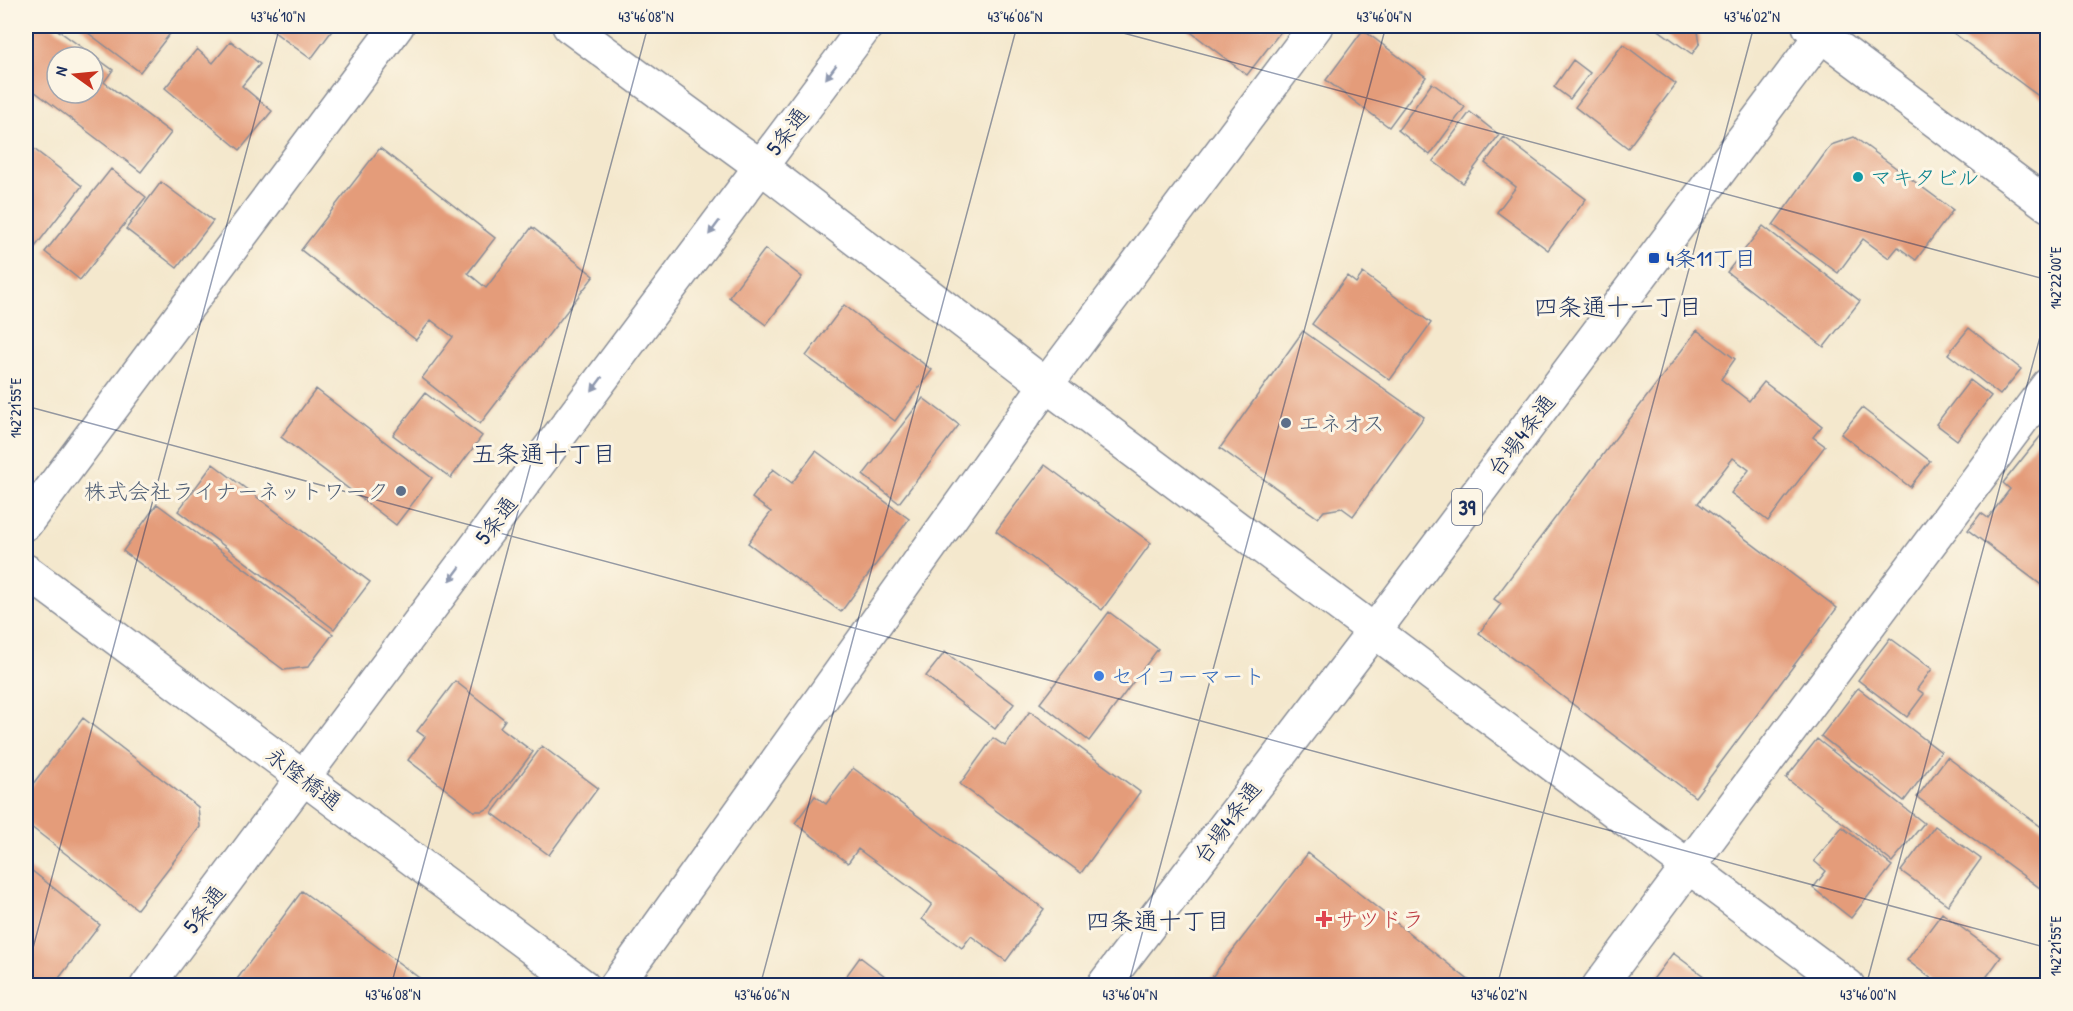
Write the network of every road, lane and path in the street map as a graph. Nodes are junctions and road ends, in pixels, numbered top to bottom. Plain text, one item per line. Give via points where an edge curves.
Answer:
1 (397, 26) edge
2 (569, 26) edge
3 (866, 26) edge
4 (1316, 26) edge
5 (1819, 29) edge
6 (760, 166) junction
7 (2048, 205) edge
8 (1046, 385) junction
9 (2048, 385) edge
10 (26, 523) edge
11 (26, 571) edge
12 (1375, 630) junction
13 (303, 777) junction
14 (1688, 867) junction
15 (147, 986) edge
16 (583, 986) edge
17 (616, 986) edge
18 (1103, 986) edge
19 (1599, 986) edge
20 (1848, 986) edge

1 - 10 main road
2 - 6 main road
3 -> 6 main road, 5条通
4 - 8 main road
5 - 7 main road
5 - 12 main road, 台場4条通 / 39
6 - 8 main road
6 -> 13 main road, 5条通
8 - 12 main road
8 - 17 main road
9 - 14 main road
11 - 13 main road, 永隆橋通
12 - 14 main road
12 - 18 main road, 台場4条通 / 39
13 - 15 main road, 5条通
13 - 16 main road, 永隆橋通
14 - 19 main road
14 - 20 main road

